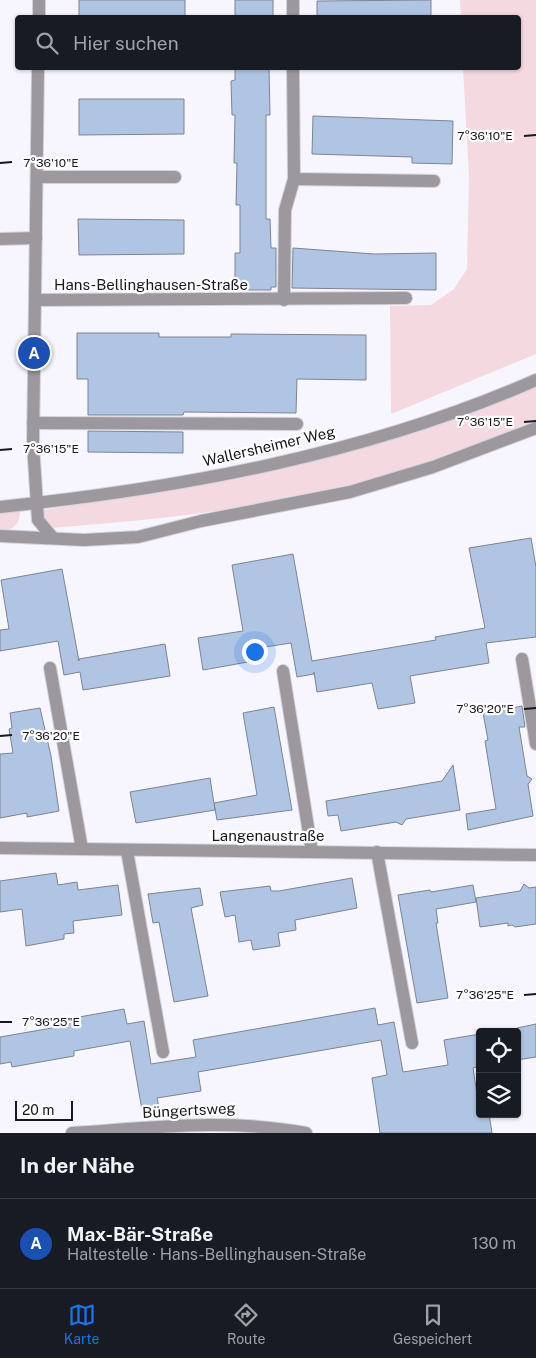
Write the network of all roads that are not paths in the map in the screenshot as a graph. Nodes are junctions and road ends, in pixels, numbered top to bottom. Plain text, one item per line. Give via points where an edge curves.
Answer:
1 (39, 0) edge
2 (292, 0) edge
3 (39, 15) edge
4 (293, 15) edge
5 (38, 70) edge
6 (293, 70) edge
7 (37, 177) junction
8 (175, 177) dead end
9 (294, 179) junction
10 (434, 181) dead end
11 (36, 238) junction
12 (0, 239) edge
13 (406, 298) dead end
14 (34, 300) junction
15 (284, 300) junction
16 (536, 380) edge
17 (32, 423) junction
18 (297, 424) dead end
19 (536, 428) edge
20 (36, 503) junction
21 (0, 507) edge
22 (0, 536) edge
23 (53, 538) junction
24 (522, 659) dead end
25 (50, 668) dead end
26 (283, 670) dead end
27 (536, 744) edge
28 (0, 848) edge
29 (82, 850) junction
30 (127, 851) junction
31 (312, 852) junction
32 (377, 852) junction
33 (536, 855) edge
34 (412, 1043) dead end
35 (163, 1052) dead end
36 (72, 1133) edge
37 (306, 1133) edge

1 - 3 street
2 - 4 street
5 - 7 street, Hans-Bellinghausen-Straße
6 - 9 street
7 - 8 street
7 - 11 street, Hans-Bellinghausen-Straße
9 - 10 street
9 - 15 street via 284,210
11 - 12 street
11 - 14 street, Hans-Bellinghausen-Straße
13 - 15 street, Hans-Bellinghausen-Straße
14 - 15 street, Hans-Bellinghausen-Straße
14 - 17 street, Hans-Bellinghausen-Straße
16 - 20 street, Wallersheimer Weg via 481,404 388,436 180,483
17 - 18 street
17 - 20 street, Hans-Bellinghausen-Straße
19 - 23 street via 433,467 350,492 201,521 138,537
20 - 21 street, Wallersheimer Weg
20 - 23 street, Hans-Bellinghausen-Straße via 38,520
22 - 23 street
24 - 27 street
25 - 29 street
26 - 31 street
28 - 29 street, Langenaustraße
29 - 30 street, Langenaustraße
30 - 31 street, Langenaustraße
30 - 35 street
31 - 32 street, Langenaustraße
32 - 33 street, Langenaustraße
32 - 34 street
36 - 37 street, Büngertsweg via 215,1124 261,1126

